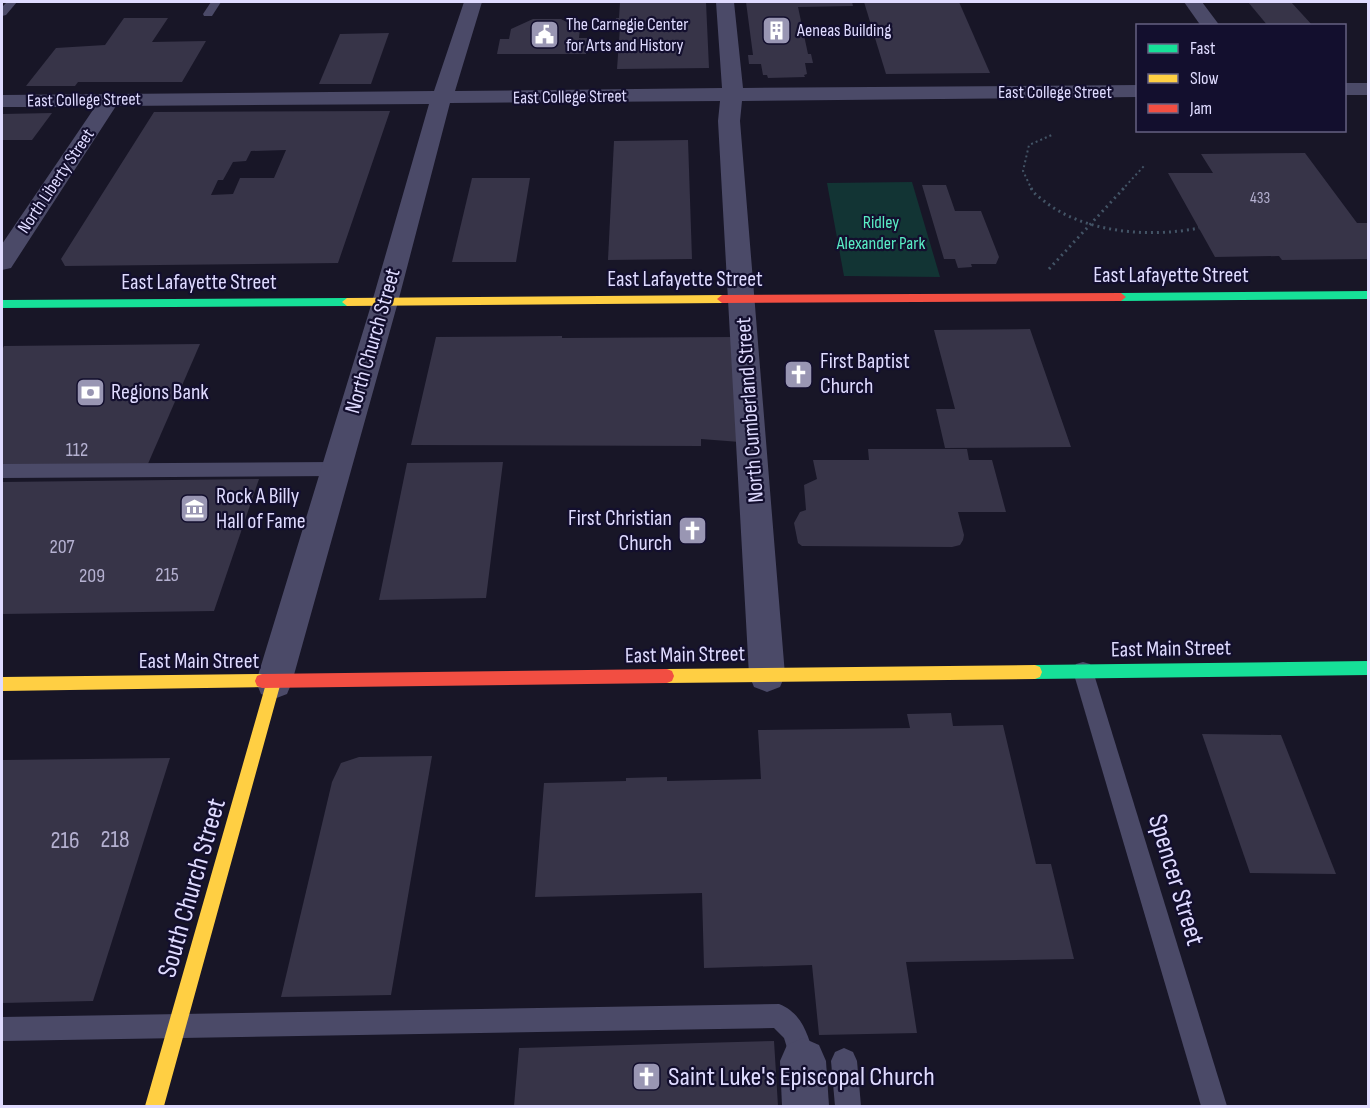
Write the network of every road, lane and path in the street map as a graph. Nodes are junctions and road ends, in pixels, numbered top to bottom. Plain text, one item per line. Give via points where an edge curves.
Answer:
1 (12, 2) edge
2 (216, 2) edge
3 (473, 2) edge
4 (725, 2) edge
5 (1193, 2) edge
6 (2, 13) edge
7 (208, 14) dead end
8 (1210, 24) edge
9 (1346, 89) edge
10 (1368, 89) edge
11 (1136, 91) edge
12 (733, 95) junction
13 (442, 98) junction
14 (110, 100) junction
15 (2, 101) edge
16 (1054, 134) dead end
17 (1144, 166) dead end
18 (1091, 224) junction
19 (1199, 228) dead end
20 (2, 262) edge
21 (1047, 271) dead end
22 (1368, 294) edge
23 (743, 300) junction
24 (385, 302) junction
25 (2, 304) edge
26 (336, 469) junction
27 (2, 471) edge
28 (1368, 668) edge
29 (1083, 671) junction
30 (767, 675) junction
31 (274, 682) junction
32 (2, 684) edge
33 (178, 1025) junction
34 (2, 1029) edge
35 (824, 1061) junction
36 (154, 1107) edge
37 (806, 1107) edge
38 (848, 1107) edge
39 (1214, 1107) edge

1 - 6 lane
2 - 7 lane
3 - 13 street, North Church Street
4 - 12 street, North Cumberland Street
5 - 8 street
9 - 10 street
11 - 12 street, East College Street
12 - 13 street, East College Street
12 - 23 street, North Cumberland Street via 729,114
13 - 14 street, East College Street
13 - 24 street, North Church Street
14 - 15 street, East College Street
14 - 20 street, North Liberty Street
16 - 18 path via 1029,145 1022,164 1024,176 1050,205
17 - 18 path
18 - 19 path via 1147,234
18 - 21 path
22 - 23 street, East Lafayette Street
23 - 24 street, East Lafayette Street
23 - 30 street, North Cumberland Street
24 - 25 street, East Lafayette Street
24 - 26 street, North Church Street
26 - 27 lane
26 - 31 street, North Church Street
28 - 29 street, East Main Street
29 - 30 street, East Main Street
29 - 39 lane, Spencer Street
30 - 31 street, East Main Street
31 - 32 street, East Main Street
31 - 33 street, South Church Street
33 - 34 lane
33 - 35 lane via 779,1016
33 - 36 street, South Church Street
35 - 37 street
35 - 38 lane

